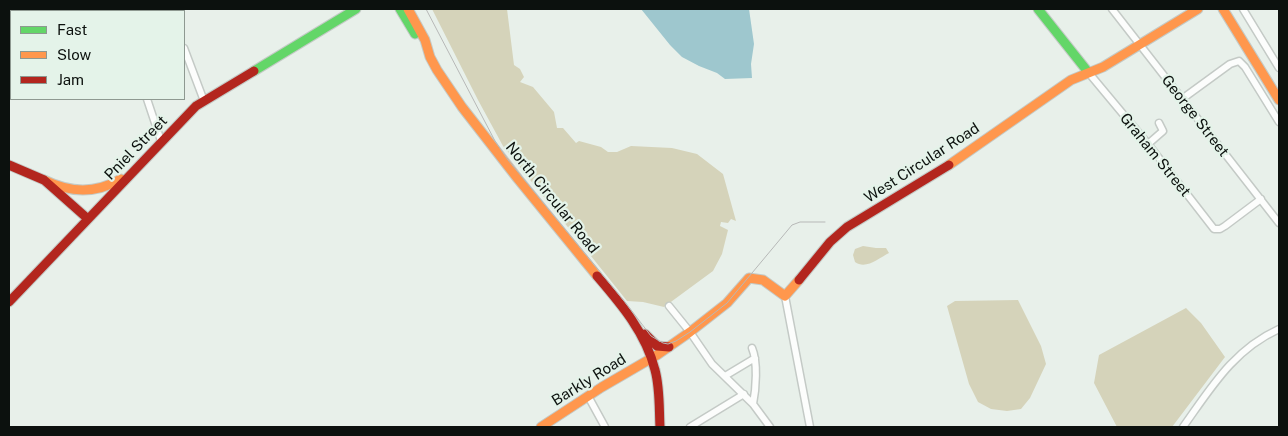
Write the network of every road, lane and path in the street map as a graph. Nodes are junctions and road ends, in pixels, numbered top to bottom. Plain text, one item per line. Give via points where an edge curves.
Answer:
1 (356, 9) edge
2 (400, 9) edge
3 (1038, 9) edge
4 (1112, 9) edge
5 (1198, 9) edge
6 (1223, 9) edge
7 (1231, 9) edge
8 (1243, 9) edge
9 (409, 10) edge
10 (1139, 46) junction
11 (185, 54) edge
12 (430, 57) junction
13 (1279, 68) edge
14 (1088, 72) junction
15 (1279, 87) edge
16 (147, 100) edge
17 (1182, 100) junction
18 (1279, 100) edge
19 (204, 101) junction
20 (1279, 122) edge
21 (1159, 123) dead end
22 (161, 141) junction
23 (1148, 144) junction
24 (142, 162) junction
25 (9, 165) edge
26 (44, 180) junction
27 (1261, 199) junction
28 (88, 219) junction
29 (1279, 223) edge
30 (785, 296) junction
31 (9, 302) edge
32 (669, 306) dead end
33 (629, 314) junction
34 (1279, 329) edge
35 (690, 332) junction
36 (669, 347) junction
37 (752, 348) dead end
38 (652, 358) junction
39 (755, 358) junction
40 (725, 376) junction
41 (744, 394) junction
42 (588, 396) junction
43 (753, 404) junction
44 (541, 427) edge
45 (605, 427) edge
46 (660, 427) edge
47 (690, 427) edge
48 (770, 427) edge
49 (810, 427) edge
50 (1183, 427) edge

1 - 19 main road, Pniel Street
2 - 12 main road, North Circular Road
3 - 14 main road
4 - 10 street, George Street
5 - 10 main road, West Circular Road
6 - 18 main road
7 - 15 main road
8 - 13 street
9 - 12 main road, North Circular Road
10 - 14 main road, West Circular Road
10 - 17 street, George Street
11 - 19 street
12 - 33 main road, North Circular Road via 475,125
14 - 23 street, Graham Street
14 - 30 main road, West Circular Road via 1071,80 956,160 846,227
16 - 22 street
17 - 20 street via 1230,64 1239,61
17 - 27 street, George Street
19 - 22 main road, Pniel Street
21 - 23 street via 1163,130
22 - 24 main road, Pniel Street
23 - 27 street, Graham Street via 1214,229 1225,226
24 - 26 main road via 117,182 97,189 64,190
24 - 28 main road, Pniel Street
25 - 26 main road
26 - 28 main road
27 - 29 street, George Street
28 - 31 main road, Pniel Street
30 - 35 main road, Barkly Road via 763,280 749,278 723,307
30 - 49 street
32 - 35 street
33 - 36 main road via 656,346
33 - 38 main road, North Circular Road
34 - 50 street via 1254,342 1231,362
35 - 36 main road, Barkly Road
35 - 40 street via 712,364
36 - 38 main road, Barkly Road
37 - 39 street
38 - 42 main road, Barkly Road
38 - 46 main road, North Circular Road via 658,382
39 - 40 street
39 - 43 street
40 - 41 street
41 - 43 street
41 - 47 street
42 - 44 main road, Barkly Road
42 - 45 street
43 - 48 street

